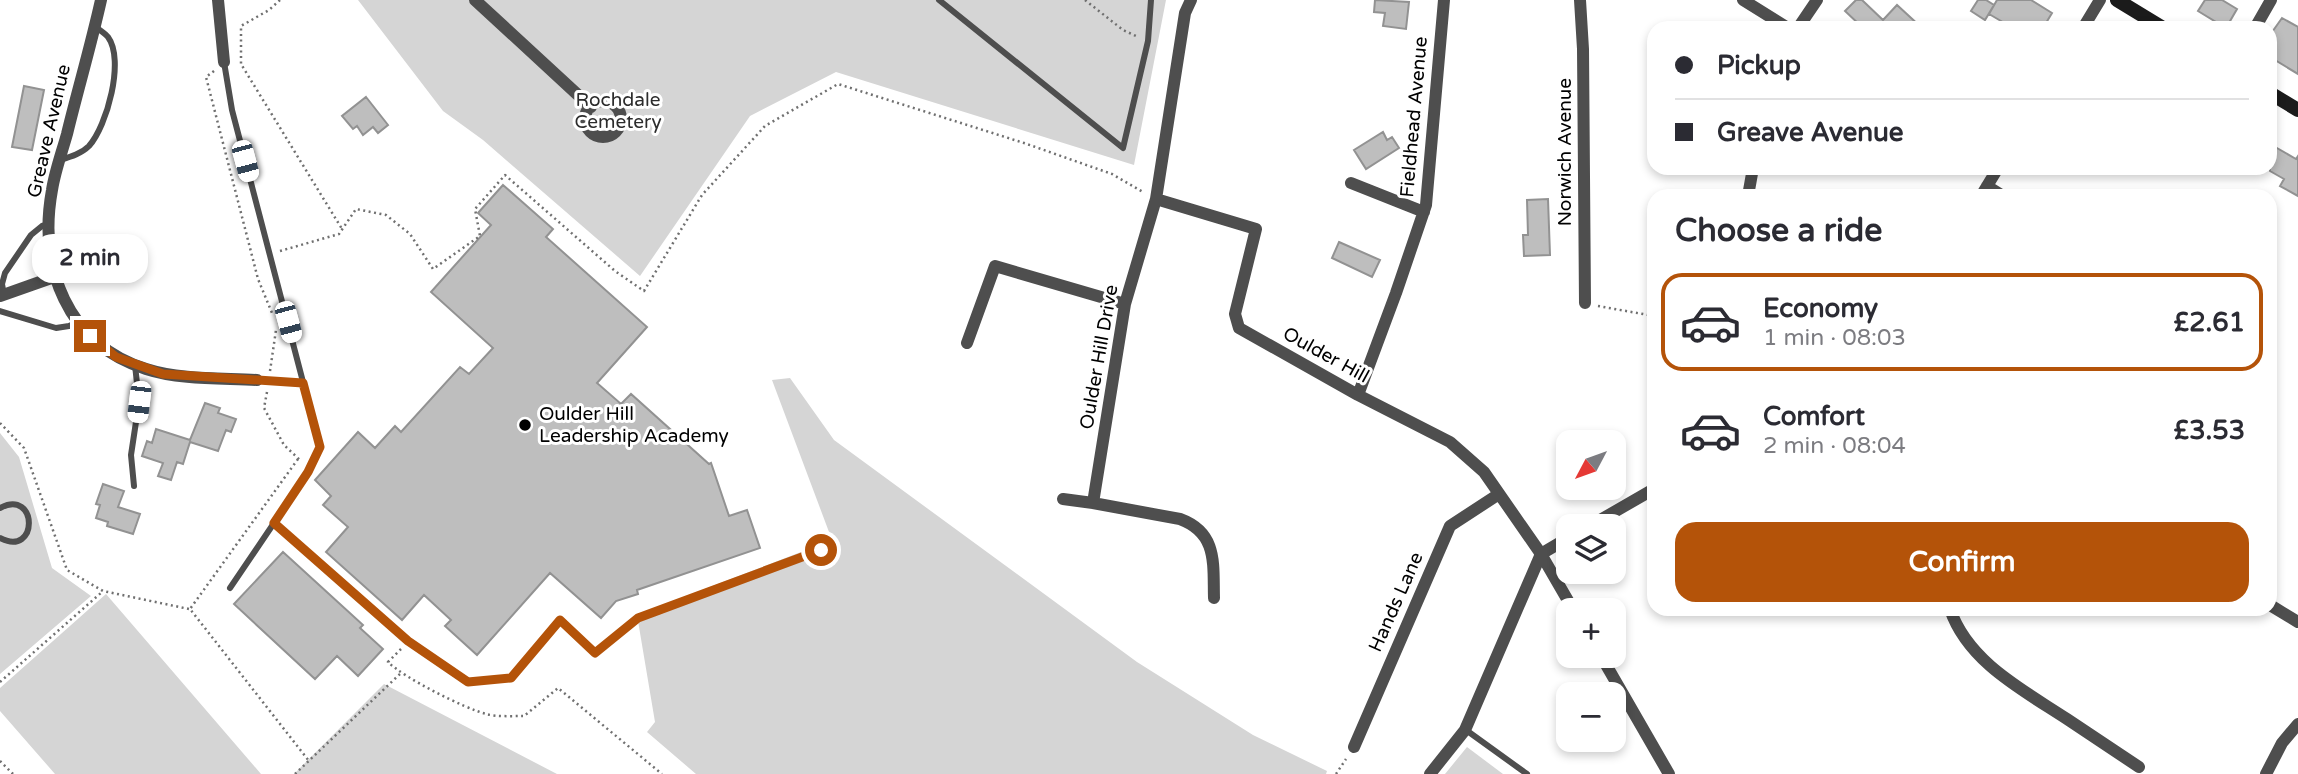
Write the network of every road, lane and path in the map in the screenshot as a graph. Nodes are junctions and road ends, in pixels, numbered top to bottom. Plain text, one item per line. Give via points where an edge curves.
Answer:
1 (101, 0) edge
2 (218, 0) edge
3 (279, 0) edge
4 (475, 0) edge
5 (939, 0) edge
6 (1085, 0) edge
7 (1151, 0) edge
8 (1191, 0) edge
9 (1444, 0) edge
10 (1580, 0) edge
11 (1743, 0) edge
12 (1817, 0) edge
13 (2100, 0) edge
14 (2117, 0) edge
15 (2271, 0) edge
16 (1777, 21) edge
17 (1803, 21) edge
18 (2087, 21) edge
19 (2152, 21) edge
20 (2259, 21) edge
21 (95, 26) junction
22 (1148, 41) junction
23 (224, 62) junction
24 (2277, 97) edge
25 (591, 107) dead end
26 (2298, 110) edge
27 (60, 160) junction
28 (1352, 183) dead end
29 (1156, 199) junction
30 (1423, 212) junction
31 (49, 225) junction
32 (342, 229) junction
33 (270, 254) junction
34 (253, 258) junction
35 (54, 277) junction
36 (2, 296) edge
37 (1585, 303) joint
38 (1125, 304) junction
39 (0, 311) edge
40 (272, 314) dead end
41 (1647, 315) edge
42 (78, 322) junction
43 (277, 326) dead end
44 (967, 342) dead end
45 (135, 365) junction
46 (262, 381) junction
47 (303, 383) junction
48 (1358, 395) junction
49 (0, 423) edge
50 (299, 458) junction
51 (308, 472) junction
52 (134, 486) dead end
53 (1647, 493) edge
54 (1499, 494) junction
55 (1063, 499) dead end
56 (1093, 503) junction
57 (0, 508) edge
58 (1611, 514) edge
59 (274, 523) junction
60 (0, 538) edge
61 (1556, 545) edge
62 (821, 550) dead end
63 (1541, 554) junction
64 (230, 588) dead end
65 (103, 592) junction
66 (1214, 598) dead end
67 (1566, 598) edge
68 (2277, 608) edge
69 (190, 609) junction
70 (1953, 616) edge
71 (2298, 622) edge
72 (408, 641) junction
73 (1608, 668) edge
74 (401, 673) junction
75 (0, 682) edge
76 (2298, 724) edge
77 (1465, 730) junction
78 (1354, 747) joint
79 (0, 761) edge
80 (309, 761) junction
81 (2139, 767) dead end
82 (13, 774) edge
83 (295, 774) edge
84 (662, 774) edge
85 (1336, 774) edge
86 (1430, 774) edge
87 (1527, 774) edge
88 (1669, 774) edge
89 (2266, 774) edge

1 - 21 street, Greave Avenue
2 - 23 street
3 - 32 path via 241,26 241,64
4 - 25 street
5 - 22 lane via 1123,148
6 - 22 path via 1123,30
7 - 22 lane
8 - 29 street, Oulder Hill Drive via 1185,13
9 - 30 street, Fieldhead Avenue
10 - 37 street, Norwich Avenue
11 - 16 street
12 - 17 street
13 - 18 street
14 - 19 main road
15 - 20 street
21 - 27 street, Greave Avenue
21 - 27 lane via 109,38 113,56 114,80 106,119 89,146
23 - 33 lane
23 - 34 path via 206,77
24 - 26 main road
27 - 31 street, Greave Avenue
28 - 30 street
29 - 32 path via 1112,174 838,84 765,126 702,195 644,292 505,175 475,209 480,236 433,269 410,234 386,215 356,209
29 - 38 street, Oulder Hill Drive
29 - 48 street, Oulder Hill via 1256,229 1235,314 1240,328
30 - 48 street, Fieldhead Avenue
31 - 35 street, Greave Avenue
31 - 36 lane via 31,235 5,273
32 - 33 path via 339,234
33 - 34 path
33 - 47 lane
34 - 40 path
35 - 36 street
35 - 42 street, Greave Avenue
37 - 41 path
38 - 44 street via 995,266
38 - 56 street, Oulder Hill Drive
39 - 42 lane via 56,328
42 - 45 street, Greave Avenue via 116,357
43 - 46 path
45 - 46 street, Greave Avenue via 163,374
45 - 52 lane via 139,402 131,455
46 - 47 lane
46 - 50 path via 264,408 285,445
47 - 51 lane via 320,447
48 - 54 street, Oulder Hill via 1450,442 1484,472
49 - 65 path via 24,449 67,570
50 - 51 path
50 - 69 path
51 - 59 lane
53 - 58 street
54 - 63 street, Oulder Hill
54 - 78 street, Hands Lane via 1450,526
55 - 56 street
56 - 66 street via 1192,523 1213,555
57 - 60 lane via 21,507 30,523 22,539 10,542
59 - 64 lane
59 - 72 lane
61 - 63 street
62 - 72 lane via 638,618 595,653 560,620 511,678 468,682
63 - 67 street, Oulder Hill
63 - 77 street
65 - 69 path
65 - 75 path
68 - 71 street
69 - 80 path
70 - 81 street via 1972,648 2002,677
72 - 74 path via 388,662
73 - 88 street
74 - 80 path
74 - 84 path via 487,715 524,716 558,688
76 - 89 street
77 - 86 street
77 - 87 lane
78 - 85 path
79 - 82 path
80 - 83 path

